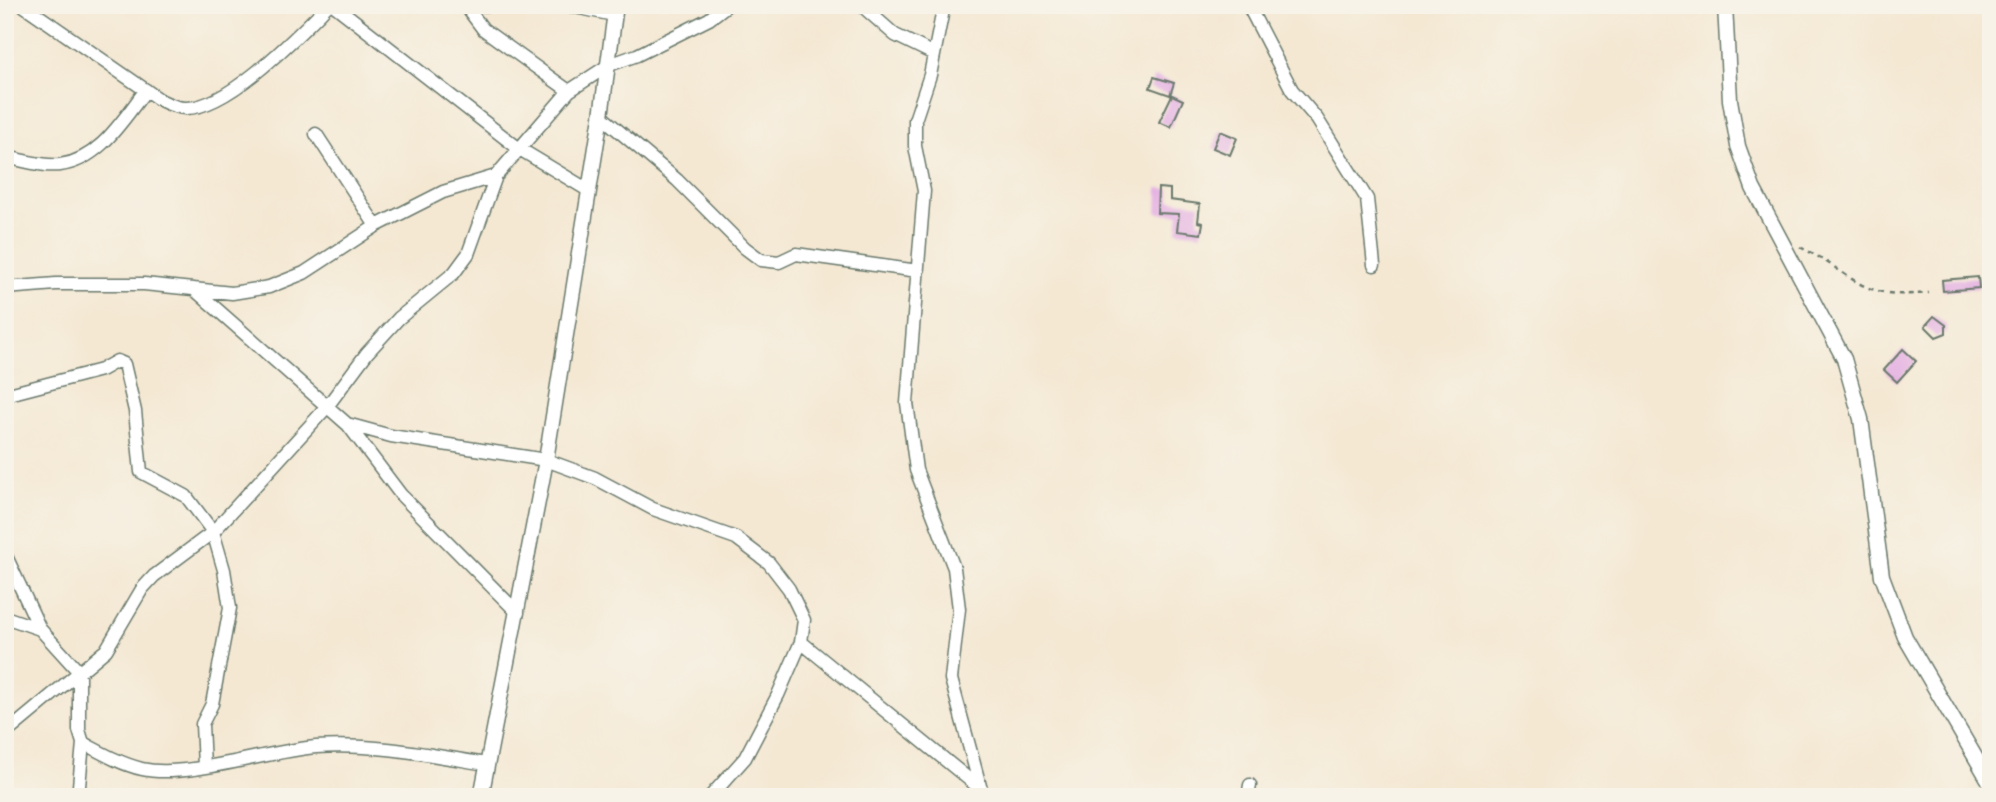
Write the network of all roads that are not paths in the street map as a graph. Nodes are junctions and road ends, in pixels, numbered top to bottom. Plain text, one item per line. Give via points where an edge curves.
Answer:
1 (23, 5) edge
2 (331, 5) edge
3 (465, 5) edge
4 (481, 5) edge
5 (499, 5) edge
6 (565, 5) edge
7 (727, 5) edge
8 (861, 5) edge
9 (944, 5) edge
10 (1248, 5) edge
11 (1725, 5) edge
12 (615, 10) edge
13 (934, 54) junction
14 (609, 65) junction
15 (146, 90) junction
16 (569, 91) junction
17 (601, 116) junction
18 (316, 134) dead end
19 (518, 148) junction
20 (5, 157) edge
21 (496, 176) junction
22 (588, 190) junction
23 (376, 226) junction
24 (1374, 265) dead end
25 (918, 271) junction
26 (5, 288) edge
27 (195, 290) junction
28 (5, 395) edge
29 (327, 408) junction
30 (347, 424) junction
31 (546, 460) junction
32 (213, 532) junction
33 (5, 554) edge
34 (518, 613) junction
35 (5, 617) edge
36 (40, 629) junction
37 (801, 642) junction
38 (79, 672) junction
39 (5, 734) edge
40 (83, 743) junction
41 (486, 764) junction
42 (204, 766) junction
43 (1991, 784) edge
44 (982, 794) edge
45 (78, 797) edge
46 (481, 797) edge
47 (710, 797) edge

1 - 15 street
2 - 15 street via 258,70 204,105 171,106
2 - 19 street
3 - 16 street via 483,29
4 - 5 street
6 - 12 street
7 - 14 street via 709,19
8 - 13 street via 895,35
9 - 13 street
10 - 24 street via 1293,90 1317,119 1367,199
11 - 43 street via 1730,100 1738,146 1753,188 1844,359 1861,419 1882,576 1900,625
12 - 14 street
13 - 25 street via 915,120 924,191
14 - 16 street
14 - 17 street
15 - 20 street via 104,142 82,159 58,166
16 - 19 street
17 - 22 street
17 - 25 street via 761,260 779,262 796,254
18 - 23 street
19 - 21 street
19 - 22 street
21 - 23 street via 443,192
21 - 29 street via 468,254 454,273 375,344
22 - 31 street
23 - 27 street via 304,273 269,288 232,293
25 - 44 street via 907,403 916,470 954,568 959,609 951,679
26 - 27 street via 144,284
27 - 29 street
28 - 32 street via 101,370 117,360 123,362 135,411 141,472 186,496
29 - 30 street
29 - 32 street
30 - 31 street via 391,436
30 - 34 street via 401,495
31 - 34 street
31 - 37 street via 594,478 653,509 736,538 769,563 789,589 804,620
32 - 38 street via 154,576 106,650
32 - 42 street via 230,608 212,704 202,724
33 - 36 street
34 - 41 street
35 - 36 street
36 - 38 street
37 - 44 street
37 - 47 street via 745,758
38 - 39 street
38 - 40 street
40 - 42 street via 143,769
40 - 45 street
41 - 42 street via 362,746 315,747
41 - 46 street

